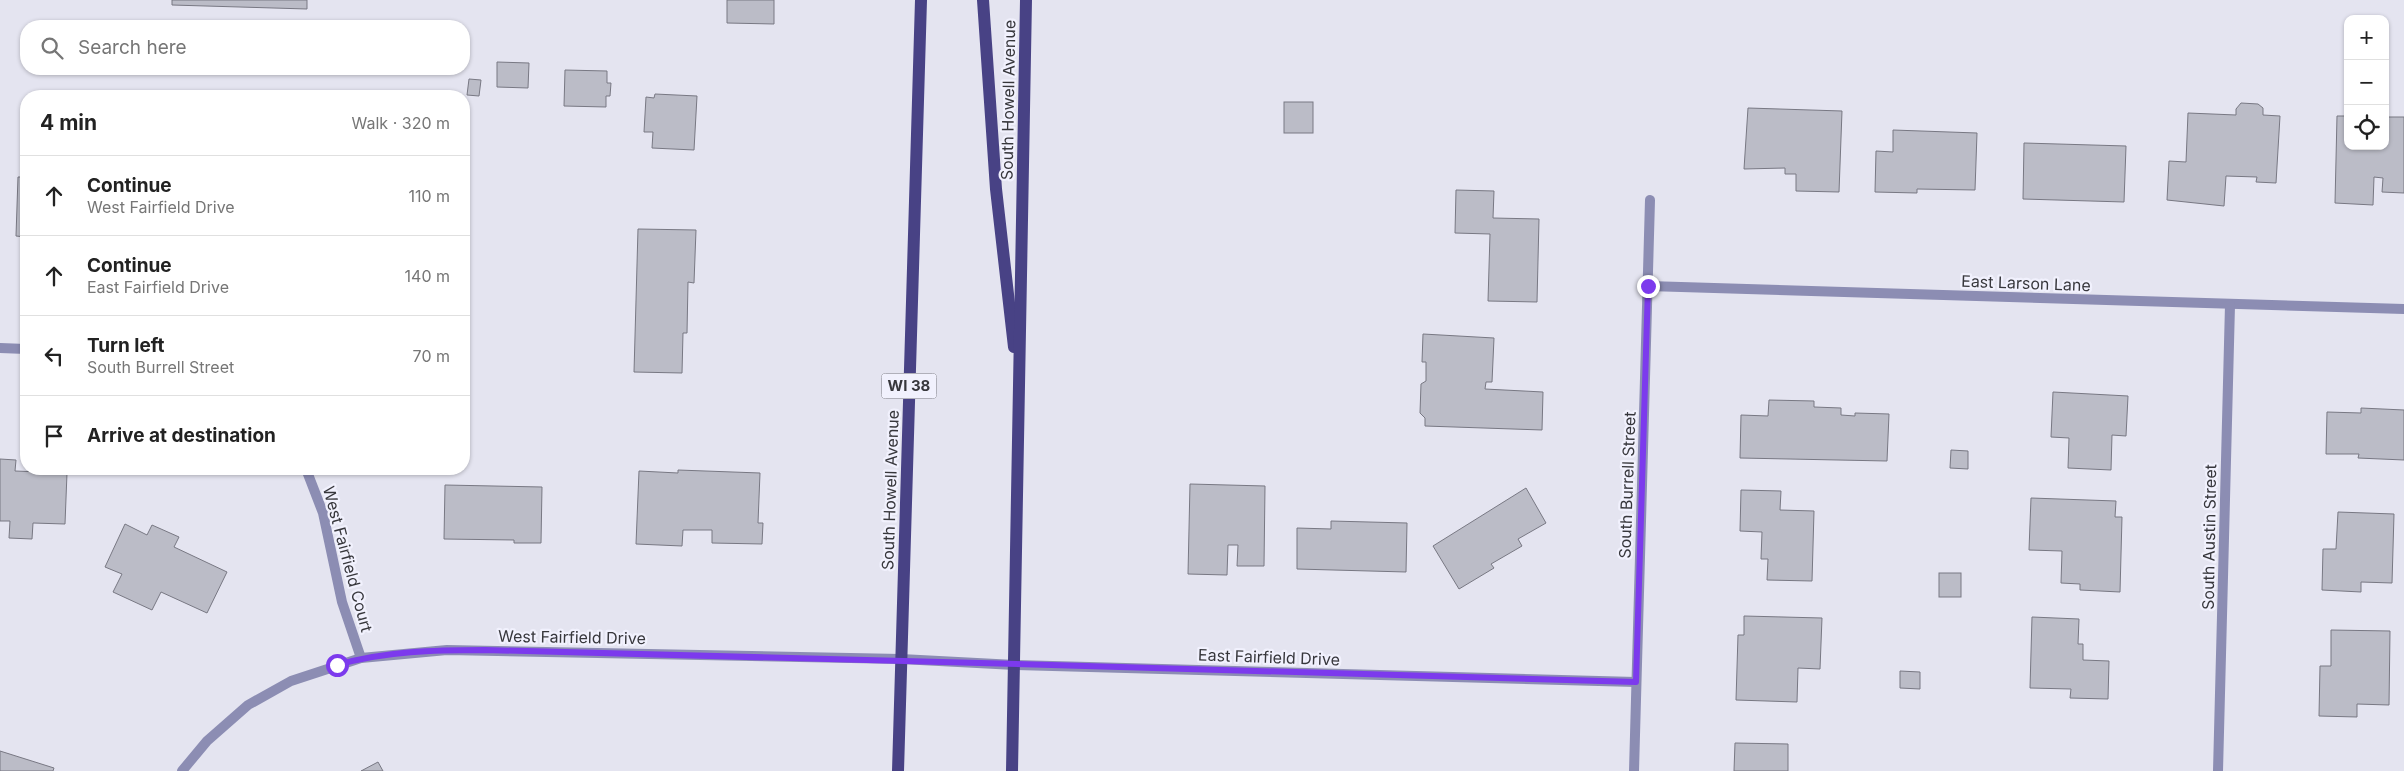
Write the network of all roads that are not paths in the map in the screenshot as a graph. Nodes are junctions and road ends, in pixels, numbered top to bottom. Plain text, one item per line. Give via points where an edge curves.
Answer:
1 (920, 0) edge
2 (983, 0) edge
3 (1026, 0) edge
4 (1650, 200) dead end
5 (1648, 286) junction
6 (2230, 305) junction
7 (2404, 309) edge
8 (0, 348) edge
9 (20, 349) edge
10 (1020, 400) junction
11 (308, 475) edge
12 (361, 658) junction
13 (900, 659) junction
14 (1015, 665) junction
15 (1636, 682) junction
16 (182, 771) edge
17 (898, 771) edge
18 (1012, 771) edge
19 (1634, 771) edge
20 (2218, 771) edge

1 - 13 main road, South Howell Avenue / WI 38
2 - 10 main road via 996,189
3 - 10 main road, South Howell Avenue
4 - 5 street, South Burrell Street
5 - 6 street, East Larson Lane
5 - 15 street, South Burrell Street
6 - 7 street, East Larson Lane
6 - 20 street, South Austin Street
8 - 9 street
10 - 14 main road, South Howell Avenue
11 - 12 street, West Fairfield Court via 323,513 342,602
12 - 13 street, West Fairfield Drive via 446,650 485,650
12 - 16 street, West Fairfield Drive via 290,681 248,705 207,741
13 - 14 street, East Fairfield Drive
13 - 17 main road, South Howell Avenue / WI 38
14 - 15 street, East Fairfield Drive
14 - 18 main road, South Howell Avenue
15 - 19 street, South Burrell Street

